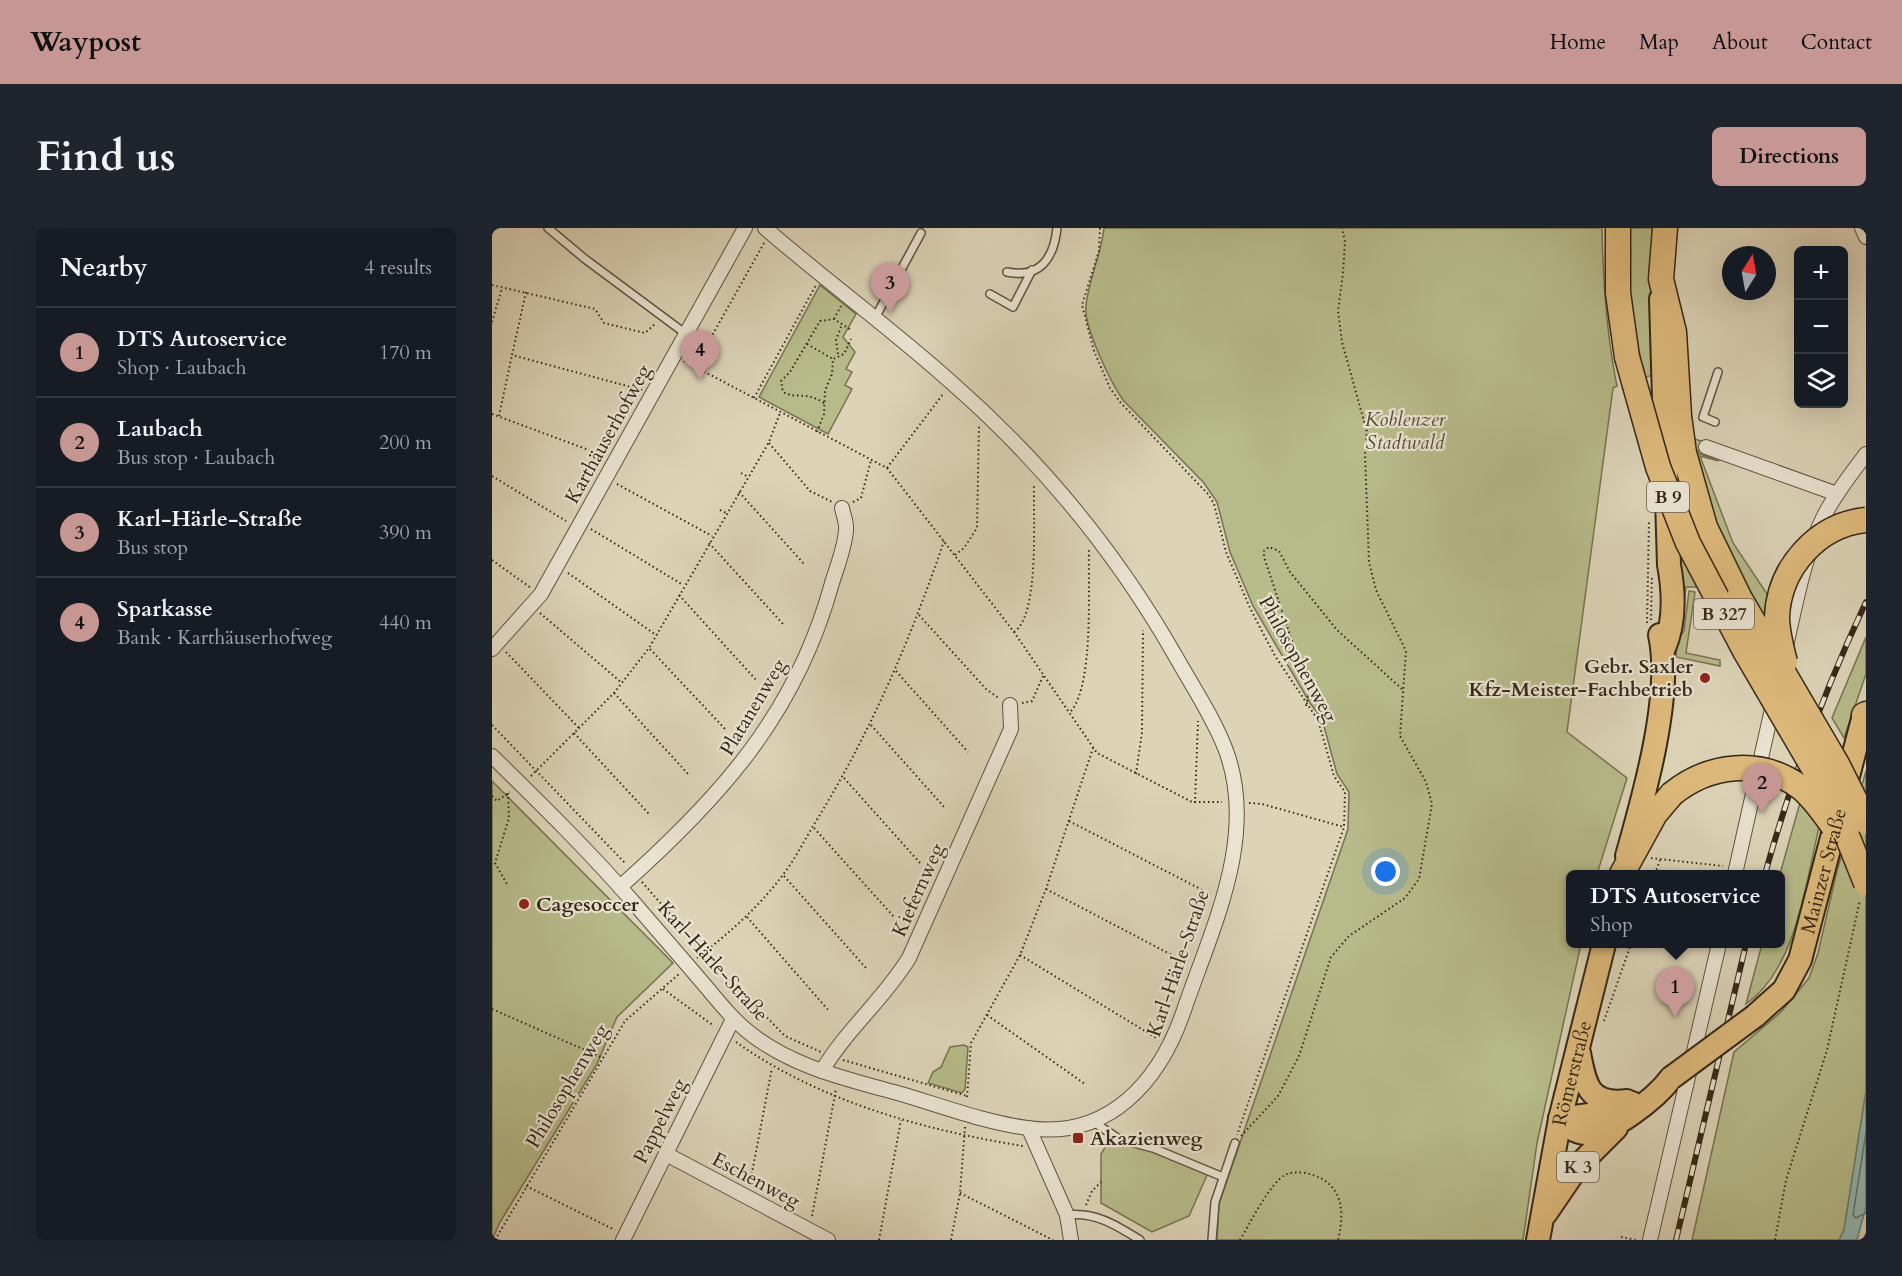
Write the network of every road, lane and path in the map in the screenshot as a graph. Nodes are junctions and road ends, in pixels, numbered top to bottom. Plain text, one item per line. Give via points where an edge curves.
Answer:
1 (548, 228) edge
2 (745, 228) edge
3 (1057, 228) edge
4 (1100, 228) edge
5 (1342, 228) edge
6 (1618, 228) edge
7 (1665, 228) edge
8 (1862, 228) edge
9 (767, 230) edge
10 (921, 233) dead end
11 (1866, 237) edge
12 (1032, 270) junction
13 (1007, 272) dead end
14 (821, 274) junction
15 (1662, 279) junction
16 (492, 285) edge
17 (502, 287) junction
18 (526, 292) junction
19 (990, 294) dead end
20 (493, 314) edge
21 (662, 317) junction
22 (874, 318) junction
23 (492, 322) edge
24 (842, 324) junction
25 (851, 330) dead end
26 (686, 334) junction
27 (851, 339) dead end
28 (806, 344) junction
29 (838, 354) junction
30 (513, 355) junction
31 (674, 355) junction
32 (833, 359) junction
33 (695, 367) junction
34 (1718, 372) dead end
35 (952, 382) junction
36 (653, 393) junction
37 (754, 398) junction
38 (824, 403) junction
39 (979, 408) junction
40 (780, 413) junction
41 (492, 414) edge
42 (499, 416) junction
43 (1715, 422) dead end
44 (817, 432) junction
45 (769, 442) junction
46 (1706, 447) dead end
47 (1866, 454) edge
48 (616, 460) junction
49 (871, 460) junction
50 (1035, 464) junction
51 (887, 468) junction
52 (741, 473) dead end
53 (492, 476) edge
54 (748, 477) junction
55 (606, 478) junction
56 (739, 492) junction
57 (1837, 494) junction
58 (842, 508) junction
59 (720, 510) dead end
60 (1649, 512) dead end
61 (726, 513) junction
62 (1866, 520) edge
63 (580, 526) junction
64 (1090, 529) junction
65 (712, 537) junction
66 (944, 541) junction
67 (708, 543) junction
68 (955, 555) junction
69 (492, 560) edge
70 (805, 565) dead end
71 (558, 566) junction
72 (683, 585) junction
73 (541, 594) junction
74 (679, 595) junction
75 (1144, 604) junction
76 (532, 606) junction
77 (919, 615) junction
78 (784, 625) dead end
79 (1647, 630) dead end
80 (1014, 632) junction
81 (656, 635) junction
82 (495, 646) edge
83 (649, 648) junction
84 (895, 670) junction
85 (1044, 673) junction
86 (757, 681) dead end
87 (1790, 682) junction
88 (622, 683) junction
89 (1402, 689) junction
90 (614, 693) junction
91 (1198, 696) junction
92 (1010, 705) junction
93 (1306, 706) junction
94 (1071, 711) junction
95 (1865, 715) edge
96 (492, 725) edge
97 (870, 725) junction
98 (579, 728) junction
99 (726, 730) dead end
100 (574, 733) junction
101 (1094, 747) junction
102 (968, 752) dead end
103 (492, 756) edge
104 (537, 770) junction
105 (1136, 774) junction
106 (689, 775) dead end
107 (843, 778) junction
108 (521, 785) junction
109 (508, 793) junction
110 (492, 796) edge
111 (497, 801) junction
112 (1195, 802) junction
113 (1237, 802) junction
114 (492, 803) edge
115 (945, 808) dead end
116 (649, 814) dead end
117 (1069, 821) junction
118 (1866, 822) edge
119 (813, 827) junction
120 (1344, 827) junction
121 (1856, 856) junction
122 (1645, 858) dead end
123 (1660, 860) junction
124 (920, 863) dead end
125 (1623, 870) edge
126 (1624, 870) edge
127 (1656, 870) edge
128 (1729, 870) edge
129 (1736, 870) edge
130 (635, 874) junction
131 (783, 876) junction
132 (508, 886) dead end
133 (620, 887) junction
134 (1864, 888) edge
135 (1046, 889) junction
136 (1221, 899) junction
137 (747, 917) junction
138 (894, 917) dead end
139 (1603, 948) edge
140 (1630, 948) edge
141 (1718, 948) edge
142 (704, 953) junction
143 (1020, 955) junction
144 (688, 965) junction
145 (866, 968) dead end
146 (1198, 969) junction
147 (492, 1008) edge
148 (829, 1011) dead end
149 (987, 1015) junction
150 (734, 1019) junction
151 (1602, 1026) dead end
152 (1170, 1046) junction
153 (1577, 1046) junction
154 (831, 1056) junction
155 (603, 1058) junction
156 (772, 1068) dead end
157 (822, 1071) junction
158 (840, 1077) junction
159 (1671, 1078) junction
160 (1085, 1084) dead end
161 (967, 1096) junction
162 (1638, 1100) junction
163 (966, 1113) junction
164 (1560, 1119) junction
165 (902, 1120) dead end
166 (1621, 1120) junction
167 (1092, 1121) junction
168 (1029, 1129) junction
169 (1235, 1143) junction
170 (666, 1154) junction
171 (1223, 1176) junction
172 (1101, 1182) dead end
173 (526, 1186) junction
174 (960, 1193) junction
175 (747, 1198) junction
176 (1082, 1213) junction
177 (1067, 1215) junction
178 (1540, 1229) edge
179 (809, 1230) junction
180 (1621, 1236) dead end
181 (624, 1238) edge
182 (495, 1240) edge
183 (828, 1240) edge
184 (879, 1240) edge
185 (951, 1240) edge
186 (1053, 1240) edge
187 (1071, 1240) edge
188 (1140, 1240) edge
189 (1212, 1240) edge
190 (1240, 1240) edge
191 (1338, 1240) edge
192 (1636, 1240) edge
193 (1650, 1240) edge
194 (1775, 1240) edge

1 - 21 lane
2 - 26 street, Karthäuserhofweg
3 - 12 lane via 1054,249
4 - 93 path, Philosophenweg via 1099,251 1082,312 1094,351 1110,388 1214,504 1226,552 1250,608
5 - 89 path via 1345,242 1338,311 1342,342 1367,432 1369,562 1376,590 1406,651
6 - 121 highway, B 327, bridge via 1618,293 1627,357 1658,467 1688,543 1745,651 1830,795
7 - 15 highway, B 9
8 - 11 street
9 - 14 street, Karl-Härle-Straße
9 - 33 path
10 - 22 lane
12 - 13 lane via 1024,274
12 - 19 lane via 1013,307
14 - 22 street, Karl-Härle-Straße
14 - 37 path
15 - 87 highway, B 327, bridge via 1674,332 1679,416 1689,474 1705,527 1739,597
15 - 125 main road, B 9 via 1669,565 1660,628 1664,648 1655,738
16 - 17 path
17 - 18 path
17 - 20 path
18 - 21 path via 596,309 604,322 645,333
18 - 30 path
20 - 23 path
21 - 26 lane
22 - 35 street, Karl-Härle-Straße
24 - 25 path
24 - 28 path via 834,319 820,321
24 - 29 path via 836,340
26 - 31 street, Karthäuserhofweg
27 - 29 path via 844,354
28 - 32 path
28 - 38 path via 780,386 789,395 805,394
29 - 32 path
30 - 36 path
30 - 42 path
31 - 33 path
31 - 36 street, Karthäuserhofweg
32 - 38 path
33 - 37 path
34 - 43 lane via 1703,417
35 - 39 street, Karl-Härle-Straße
35 - 51 path
36 - 48 street, Karthäuserhofweg
37 - 40 path
38 - 44 path via 825,414
39 - 50 street, Karl-Härle-Straße
39 - 68 path via 977,528 964,549
40 - 44 path
40 - 45 path
41 - 42 path
42 - 48 path
44 - 49 path
45 - 54 path
45 - 58 path via 810,491
46 - 57 street
47 - 57 street
48 - 55 street, Karthäuserhofweg
49 - 51 path
49 - 58 path via 861,498
50 - 64 street, Karl-Härle-Straße
50 - 80 path via 1031,597 1023,626
51 - 66 path
52 - 54 path
53 - 63 path
54 - 56 path
55 - 63 street, Karthäuserhofweg
55 - 65 path
56 - 61 path
56 - 70 path
57 - 129 street via 1819,528 1803,577
58 - 130 street, Platanenweg via 846,529 826,605 785,697 734,774 695,818
59 - 61 path
60 - 79 path
61 - 65 path
62 - 87 highway, bridge via 1842,525 1816,540 1786,578 1778,624
63 - 71 street, Karthäuserhofweg
63 - 72 path
64 - 75 street, Karl-Härle-Straße
64 - 94 path via 1086,668
65 - 67 path
66 - 68 path
66 - 77 path, Philosophenweg
67 - 72 path
67 - 78 path
68 - 80 path
69 - 73 path
71 - 73 street, Karthäuserhofweg
71 - 81 path
72 - 74 path
73 - 76 street, Karthäuserhofweg
74 - 81 path
74 - 86 path
75 - 91 street, Karl-Härle-Straße
75 - 105 path via 1142,732
76 - 82 street, Karthäuserhofweg
76 - 88 path
77 - 84 path, Philosophenweg
77 - 92 path via 986,689
80 - 85 path
81 - 83 path
82 - 98 path
83 - 88 path
83 - 99 path
84 - 97 path, Philosophenweg
84 - 102 path
85 - 92 path via 1032,700
85 - 94 path
87 - 118 highway, B 327, bridge
88 - 90 path
89 - 93 path via 1337,630 1290,572 1279,551 1269,547 1264,557 1309,692
89 - 169 path via 1400,736 1426,782 1432,804 1419,879 1405,898 1349,936 1331,957 1299,1056 1278,1096
90 - 98 path
90 - 106 path
91 - 112 path
91 - 113 street, Karl-Härle-Straße via 1225,747
92 - 154 street, Kiefernweg via 1011,729 909,958 892,985
93 - 120 path, Philosophenweg via 1318,720 1334,776 1345,792
94 - 101 path
95 - 159 main road, Mainzer Straße / K 3, bridge via 1800,960 1784,990
96 - 104 path
97 - 107 path, Philosophenweg
97 - 115 path
98 - 100 path
100 - 104 path
100 - 116 path
101 - 105 path via 1097,753
101 - 117 path
103 - 108 street, Karl-Härle-Straße
104 - 108 path
104 - 130 path
105 - 112 path
107 - 119 path, Philosophenweg
107 - 124 path
108 - 109 path
108 - 133 street, Karl-Härle-Straße
109 - 111 path
109 - 132 path via 509,818 495,863
110 - 111 path
111 - 114 path
112 - 113 path
113 - 120 path via 1262,804
113 - 136 street, Karl-Härle-Straße via 1237,835
117 - 135 path
117 - 136 path
119 - 131 path, Philosophenweg
119 - 138 path
120 - 169 path, Philosophenweg
121 - 126 highway, bridge via 1800,787 1749,768 1719,769 1693,779 1672,794 1655,814
121 - 134 highway, B 327, bridge
122 - 123 path
123 - 127 path
123 - 128 path
130 - 133 street, Platanenweg
130 - 142 path
131 - 137 path, Philosophenweg
131 - 145 path
133 - 144 street, Karl-Härle-Straße
134 - 194 path via 1827,1050 1786,1180
135 - 143 path
135 - 146 path
136 - 146 street, Karl-Härle-Straße
137 - 142 path, Philosophenweg
137 - 148 path
139 - 153 main road, Römerstraße
140 - 151 path
141 - 193 street
142 - 144 path, Philosophenweg
142 - 154 path via 785,1036
143 - 149 path
143 - 152 path
144 - 150 street, Karl-Härle-Straße
144 - 155 path, Philosophenweg via 625,1021
146 - 152 street, Karl-Härle-Straße
147 - 155 path
149 - 160 path
149 - 161 path via 970,1042
150 - 157 street, Karl-Härle-Straße via 770,1047
150 - 170 street, Pappelweg
152 - 167 street, Karl-Härle-Straße via 1160,1066 1134,1094
153 - 162 main road via 1593,1095 1611,1102
153 - 164 main road, Römerstraße
154 - 157 street, Kiefernweg
154 - 161 path
155 - 173 path, Philosophenweg
156 - 175 path
157 - 158 street, Karl-Härle-Straße
158 - 163 street, Karl-Härle-Straße
158 - 179 path
159 - 162 main road, Mainzer Straße / K 3
159 - 166 main road, Mainzer Straße / K 3 via 1662,1090
161 - 163 path
162 - 164 main road, Mainzer Straße / K 3 via 1611,1112
163 - 168 street, Karl-Härle-Straße
163 - 174 path
164 - 166 main road, Mainzer Straße / K 3 via 1575,1131 1588,1133
164 - 178 main road, Römerstraße
165 - 184 path
166 - 178 main road, K 3 via 1578,1166
167 - 168 street, Karl-Härle-Straße via 1055,1129
167 - 171 lane via 1119,1139
168 - 177 street
169 - 171 lane
170 - 175 street, Eschenweg
170 - 181 street, Pappelweg
171 - 189 lane via 1215,1202
172 - 176 path
173 - 181 path
173 - 182 path, Philosophenweg
174 - 185 path
174 - 186 path
175 - 179 street, Eschenweg
176 - 177 lane
176 - 188 lane via 1104,1218
177 - 187 street
179 - 183 street, Eschenweg
180 - 192 path
190 - 191 path via 1285,1175 1305,1172 1327,1180 1338,1195 1343,1221

